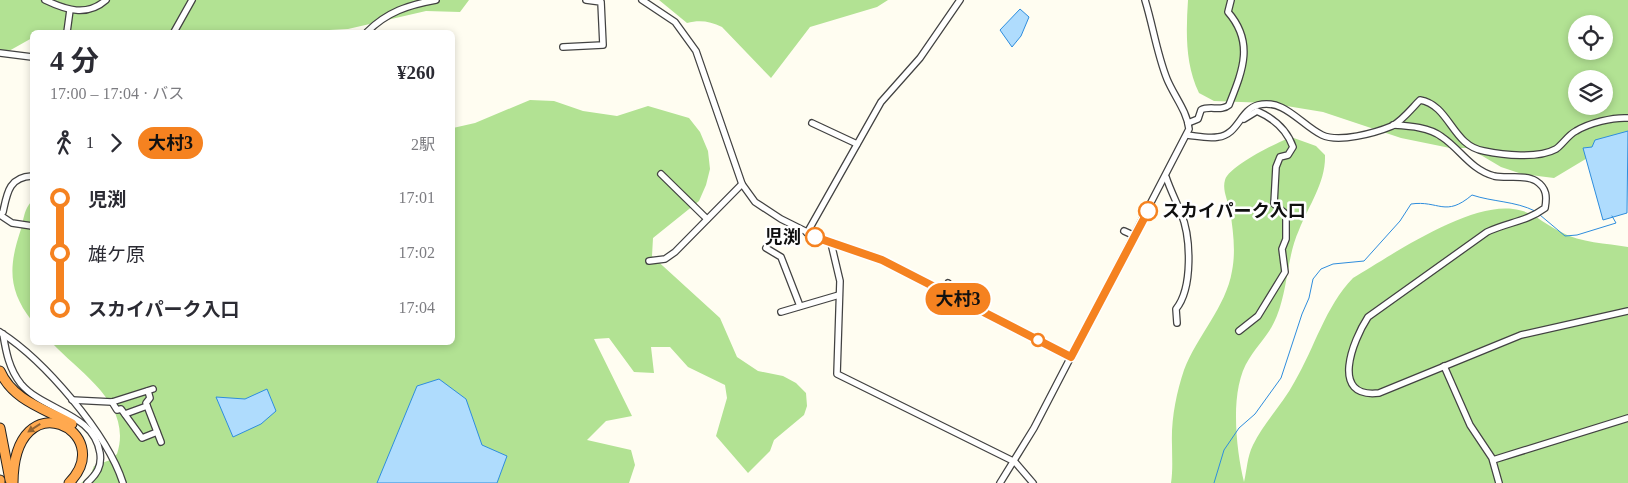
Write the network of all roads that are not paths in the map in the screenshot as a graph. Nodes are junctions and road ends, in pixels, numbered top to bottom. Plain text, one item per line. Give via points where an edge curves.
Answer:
1 (45, 0) edge
2 (106, 0) edge
3 (192, 0) edge
4 (436, 0) edge
5 (586, 0) edge
6 (642, 0) edge
7 (960, 0) edge
8 (1145, 0) edge
9 (1230, 0) edge
10 (70, 10) junction
11 (67, 30) edge
12 (175, 30) edge
13 (369, 30) edge
14 (563, 47) dead end
15 (0, 53) edge
16 (30, 57) edge
17 (1628, 118) edge
18 (1240, 122) junction
19 (1188, 123) junction
20 (812, 124) dead end
21 (1394, 125) junction
22 (1187, 135) junction
23 (857, 144) junction
24 (661, 174) dead end
25 (30, 176) edge
26 (1166, 177) junction
27 (742, 184) junction
28 (0, 215) edge
29 (707, 219) junction
30 (30, 226) edge
31 (1124, 231) dead end
32 (807, 233) junction
33 (1135, 236) junction
34 (831, 243) junction
35 (766, 248) dead end
36 (649, 261) dead end
37 (948, 283) dead end
38 (944, 292) junction
39 (839, 295) junction
40 (800, 306) junction
41 (1628, 310) edge
42 (781, 312) dead end
43 (1177, 323) dead end
44 (1239, 332) dead end
45 (2, 333) edge
46 (1071, 357) junction
47 (1444, 366) junction
48 (0, 371) edge
49 (72, 400) junction
50 (112, 402) junction
51 (147, 406) junction
52 (124, 414) junction
53 (1628, 418) edge
54 (0, 428) edge
55 (157, 432) junction
56 (161, 442) dead end
57 (1493, 460) junction
58 (1015, 462) junction
59 (12, 483) edge
60 (70, 483) edge
61 (77, 483) edge
62 (87, 483) edge
63 (123, 483) edge
64 (1000, 483) edge
65 (1033, 483) edge
66 (1499, 483) edge

1 - 10 street
2 - 10 street via 90,10
3 - 12 street
4 - 13 street via 401,8
5 - 14 street via 601,2 603,45
6 - 27 street via 675,22 696,50
7 - 23 street via 925,51 881,102
8 - 19 street via 1167,80
9 - 19 street via 1228,12 1241,35 1245,53 1239,79 1230,105 1201,110 1198,119
10 - 11 street
15 - 16 street
17 - 21 street via 1575,131 1555,150 1524,156 1474,149 1464,142 1439,108 1430,102 1420,100
18 - 21 street via 1248,110 1271,104 1283,108 1321,135 1333,138 1344,139
18 - 22 street via 1232,131 1219,137
18 - 44 street via 1257,111 1271,117 1293,147 1288,155 1280,157 1275,172 1274,204 1286,214 1286,239 1282,249 1285,272 1258,316
19 - 22 street
20 - 23 street
21 - 47 street via 1415,127 1441,136 1476,168 1494,176 1535,180 1544,188 1547,197 1545,208 1538,214 1487,232 1368,317 1358,333 1348,378 1355,390 1367,395
22 - 26 street
23 - 32 street
24 - 29 street
25 - 28 street via 18,179 10,186
26 - 33 street
26 - 43 street via 1187,240 1184,299 1176,309
27 - 29 street
27 - 32 street via 766,211
28 - 30 street via 12,223
29 - 36 street via 665,259
31 - 33 street
32 - 34 street
33 - 46 street
34 - 38 street via 872,255
34 - 39 street via 840,281
35 - 40 street via 781,257
37 - 38 street
38 - 46 street
39 - 40 street
39 - 58 street via 837,374
40 - 42 street
41 - 47 street via 1522,335
45 - 49 street via 29,354
45 - 62 street via 8,362 21,384 30,393 81,422 95,438 100,456 98,474
46 - 58 street
47 - 57 street via 1470,425
48 - 61 highway via 4,380 23,399 74,425 84,437 89,461
49 - 50 street
49 - 63 street via 112,456
50 - 51 street via 150,390
50 - 52 street
51 - 52 street
51 - 55 street
52 - 55 street via 142,438
53 - 57 street
54 - 59 highway
55 - 56 street
57 - 66 street
58 - 64 street
58 - 65 street
60 -> 59 highway via 82,464 83,450 72,430 52,422 41,424 24,436 16,452

